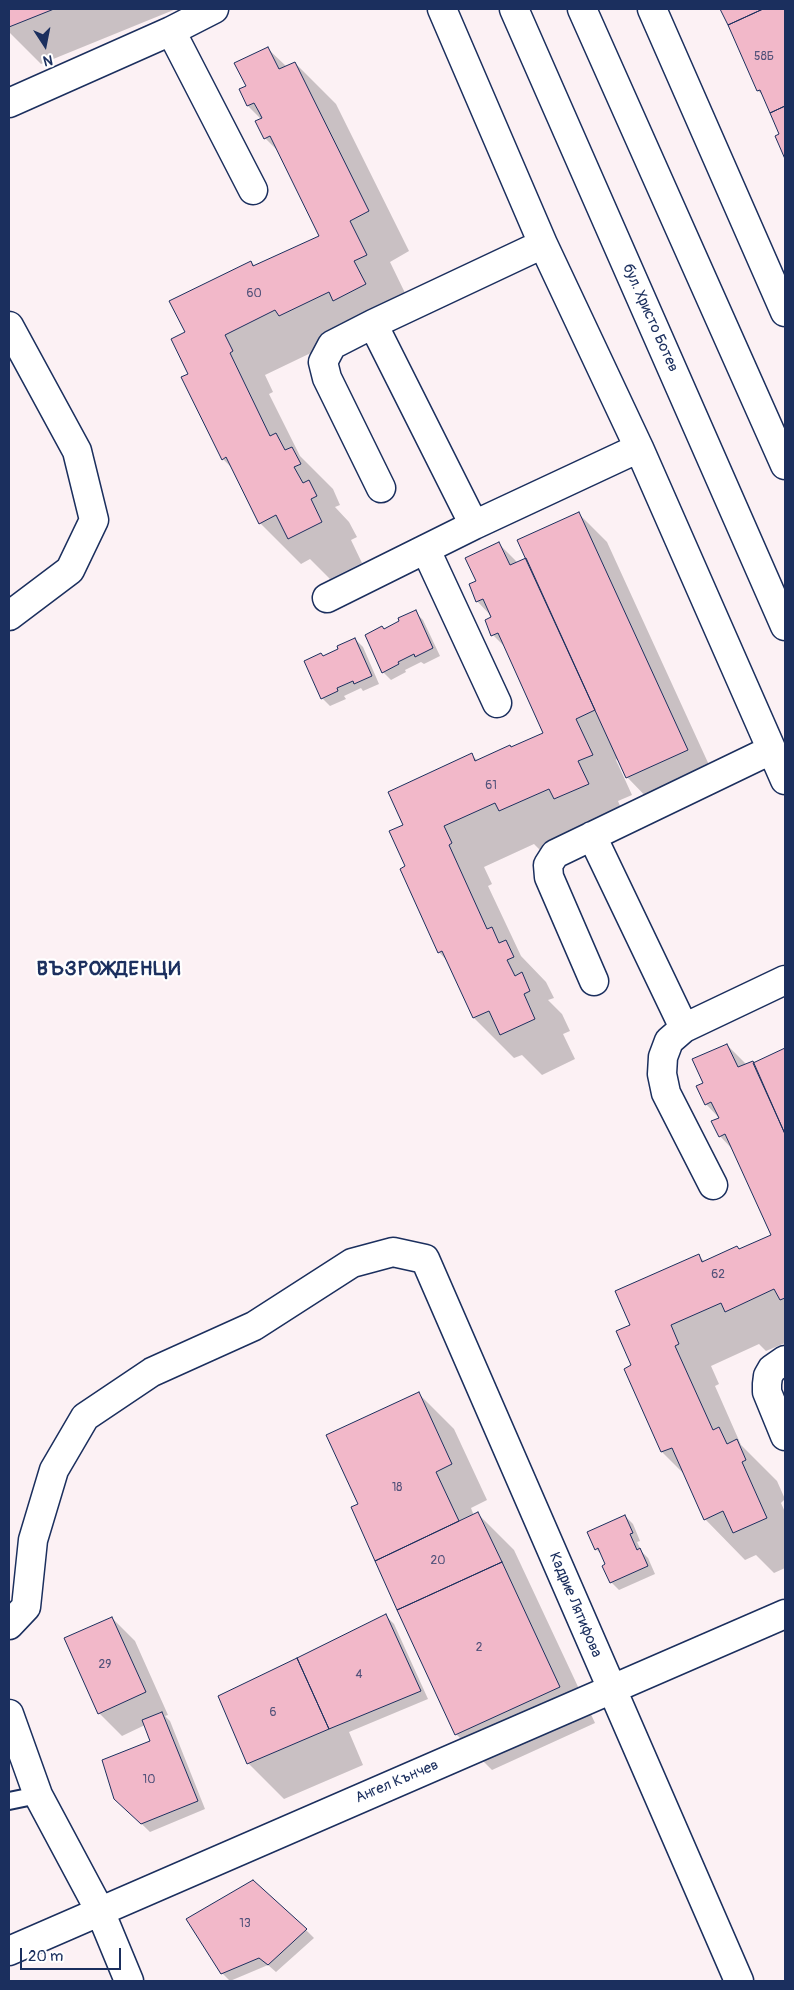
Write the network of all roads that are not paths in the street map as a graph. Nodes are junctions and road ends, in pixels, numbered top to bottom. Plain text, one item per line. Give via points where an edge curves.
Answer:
1 (214, 9) edge
2 (442, 9) edge
3 (514, 9) edge
4 (582, 9) edge
5 (652, 9) edge
6 (171, 30) junction
7 (9, 103) edge
8 (253, 190) dead end
9 (544, 244) junction
10 (785, 312) edge
11 (373, 324) junction
12 (9, 326) edge
13 (639, 448) junction
14 (785, 465) edge
15 (381, 488) dead end
16 (474, 524) junction
17 (426, 550) junction
18 (327, 598) dead end
19 (9, 616) edge
20 (785, 626) edge
21 (497, 703) dead end
22 (771, 750) junction
23 (785, 780) edge
24 (592, 836) junction
25 (594, 980) dead end
26 (785, 980) edge
27 (684, 1028) junction
28 (713, 1185) dead end
29 (785, 1360) edge
30 (785, 1434) edge
31 (785, 1614) edge
32 (9, 1625) edge
33 (611, 1690) junction
34 (9, 1714) edge
35 (38, 1795) junction
36 (9, 1801) edge
37 (100, 1911) junction
38 (9, 1951) edge
39 (129, 1981) edge
40 (739, 1981) edge

1 - 6 street
2 - 9 street
3 - 20 street, бул. Христо Ботев
4 - 14 street
5 - 10 street
6 - 7 street
6 - 8 street
9 - 11 street
9 - 13 street
11 - 15 street via 332,345 322,362
11 - 16 street
12 - 19 street via 77,451 94,520 70,570
13 - 16 street
13 - 22 street
16 - 17 street
17 - 18 street
17 - 21 street
22 - 23 street
22 - 24 street
24 - 25 street via 555,854 548,866 549,877
24 - 27 street
26 - 27 street
27 - 28 street via 669,1041 662,1057 662,1074 666,1093
29 - 30 street via 772,1369 767,1384 767,1392
31 - 33 street, Ангел Кънчев
32 - 33 street, Кадрие Лятифова via 26,1607 33,1540 54,1470 84,1417 152,1372 254,1326 352,1263 393,1252 425,1259
33 - 37 street, Ангел Кънчев
33 - 40 street, Кадрие Лятифова
34 - 35 street
35 - 36 lane
35 - 37 street
37 - 38 street, Ангел Кънчев
37 - 39 street

